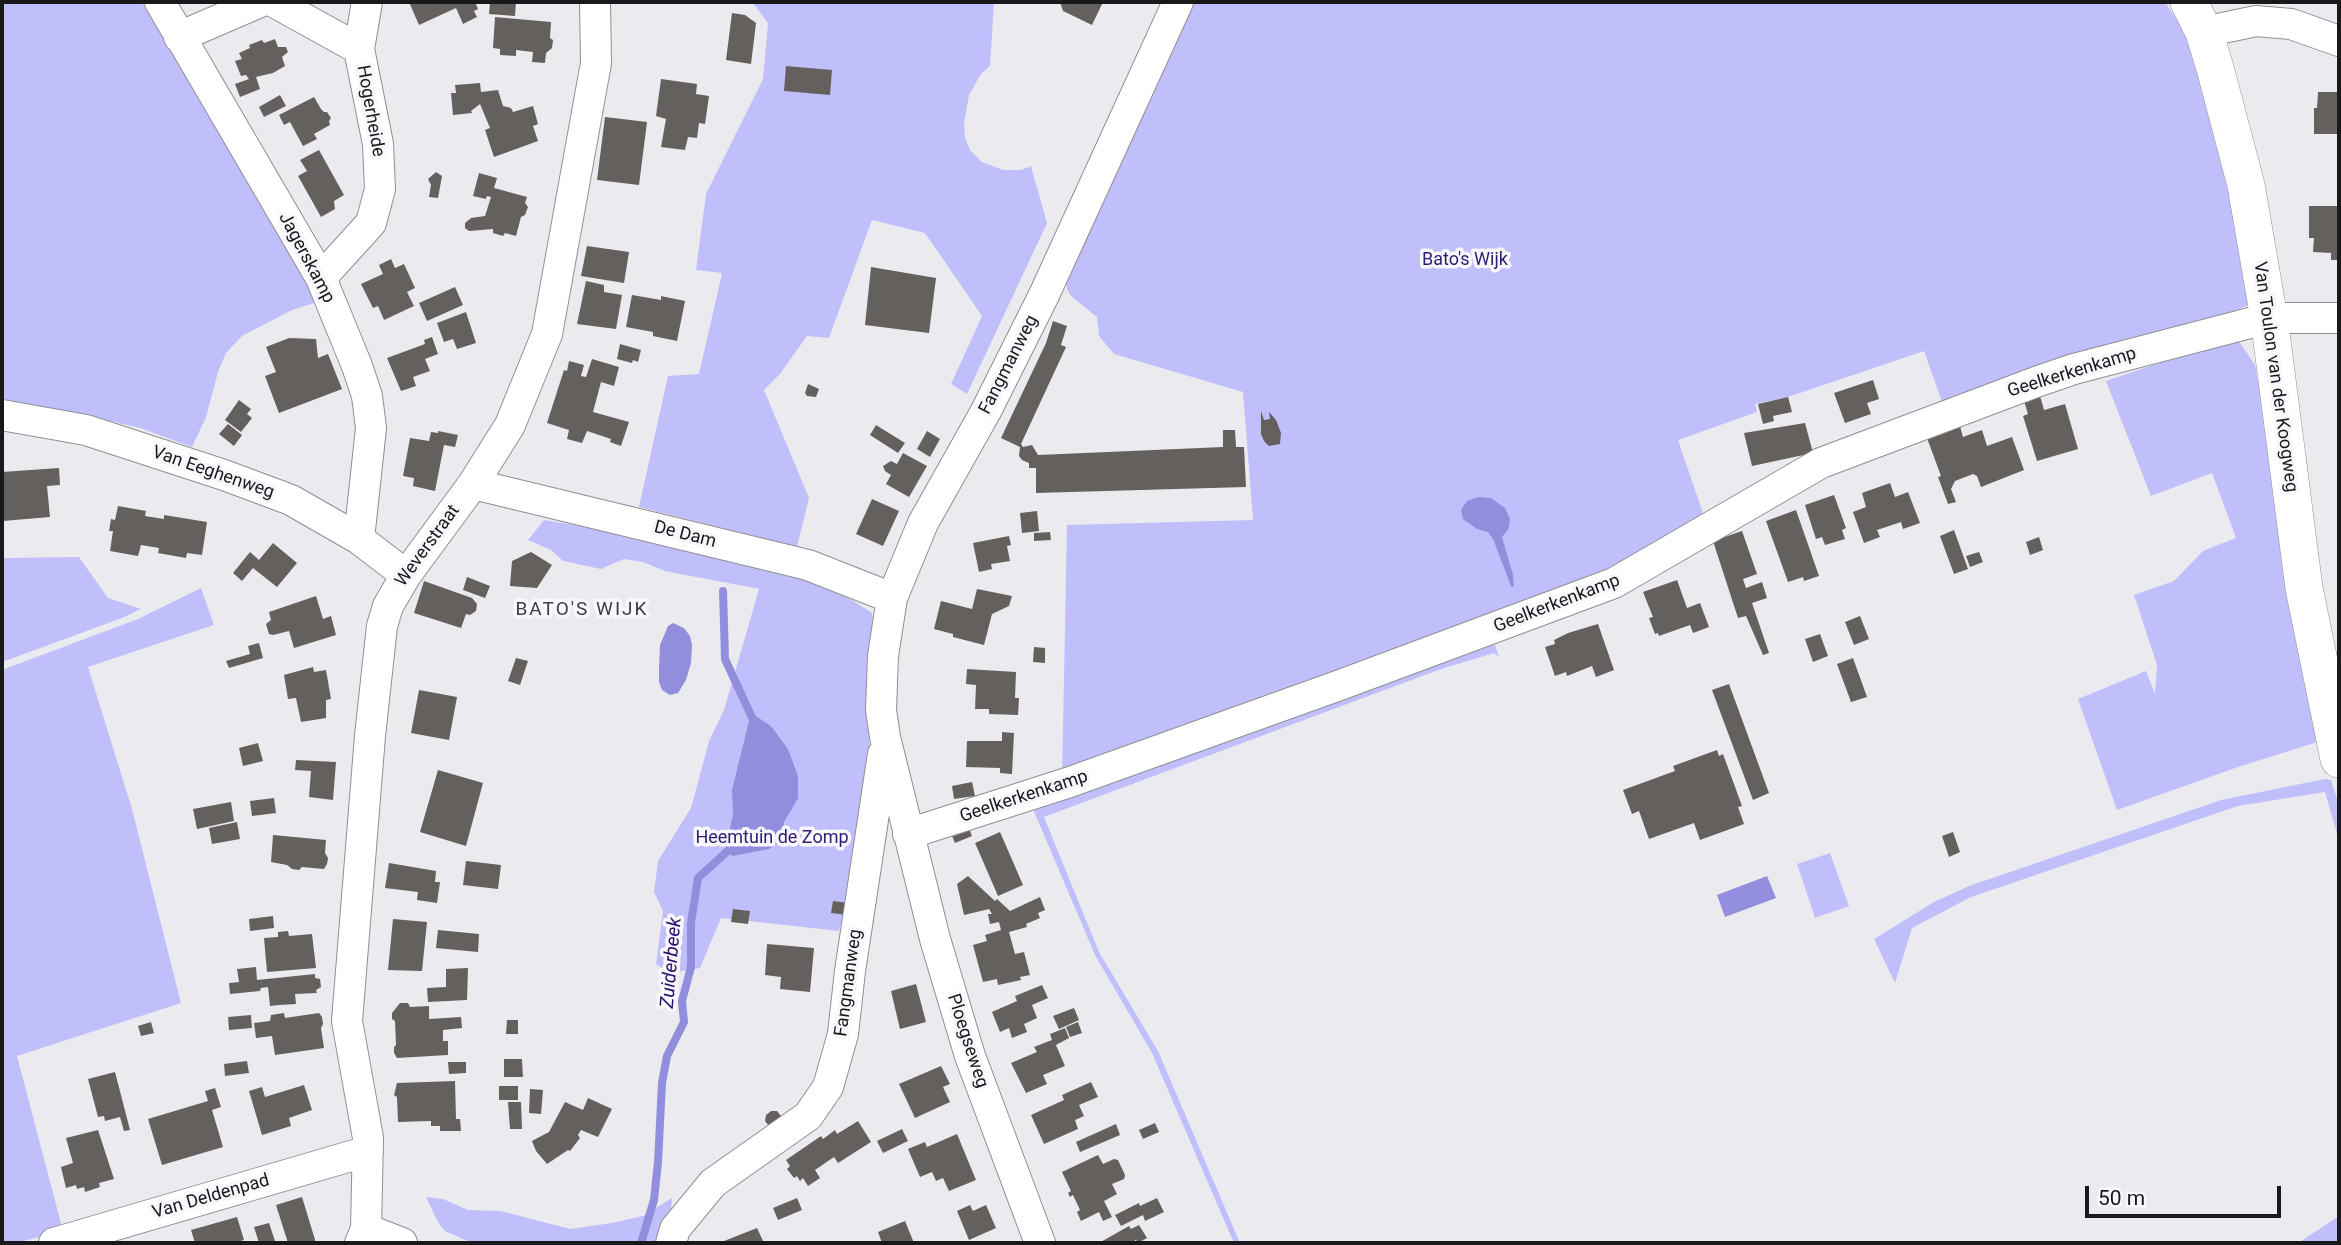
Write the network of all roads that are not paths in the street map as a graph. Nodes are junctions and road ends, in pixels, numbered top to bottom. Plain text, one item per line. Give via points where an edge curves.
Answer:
1 (160, 2) edge
2 (260, 2) edge
3 (274, 2) edge
4 (367, 2) edge
5 (595, 2) edge
6 (1178, 2) edge
7 (2197, 17) edge
8 (179, 37) junction
9 (2339, 41) edge
10 (359, 49) junction
11 (321, 278) junction
12 (2269, 317) junction
13 (2339, 318) edge
14 (2, 415) edge
15 (473, 484) junction
16 (359, 539) junction
17 (406, 575) junction
18 (892, 598) junction
19 (886, 737) junction
20 (2339, 759) edge
21 (908, 834) junction
22 (368, 1151) junction
23 (363, 1236) edge
24 (54, 1243) edge
25 (402, 1243) edge
26 (671, 1243) edge
27 (1040, 1243) edge

1 - 8 street, Jagerskamp
2 - 8 street
3 - 10 street, Hogerheide
4 - 10 street, Hogerheide
5 - 15 street, Weverstraat via 596,63 547,334 510,425
6 - 18 street, Fangmanweg via 1044,295 923,523
7 - 9 street via 2291,23
7 - 12 street, Van Toulon van der Koogweg via 2246,185
8 - 11 street, Jagerskamp
10 - 11 street, Hogerheide via 378,144 380,189 370,223
11 - 16 street, Jagerskamp via 367,396 371,428
12 - 13 street, Geelkerkenkamp
12 - 20 street, Van Toulon van der Koogweg via 2304,588
12 - 21 street, Geelkerkenkamp via 2061,373 1838,455 1614,583 1109,768
14 - 16 street, Van Eeghenweg via 86,430 224,475 291,500
15 - 17 street, Weverstraat
15 - 18 street, De Dam via 808,565
16 - 17 street, Van Eeghenweg
17 - 22 street, Weverstraat via 388,606 378,647 346,1021
18 - 19 street, Fangmanweg via 883,656 881,710
19 - 21 street, Fangmanweg
19 - 26 street, Fangmanweg via 843,1034 828,1087 808,1116 713,1183 676,1229
21 - 27 street, Ploegseweg via 970,1056
22 - 23 street, Weverstraat
22 - 24 street, Van Deldenpad
23 - 25 street

